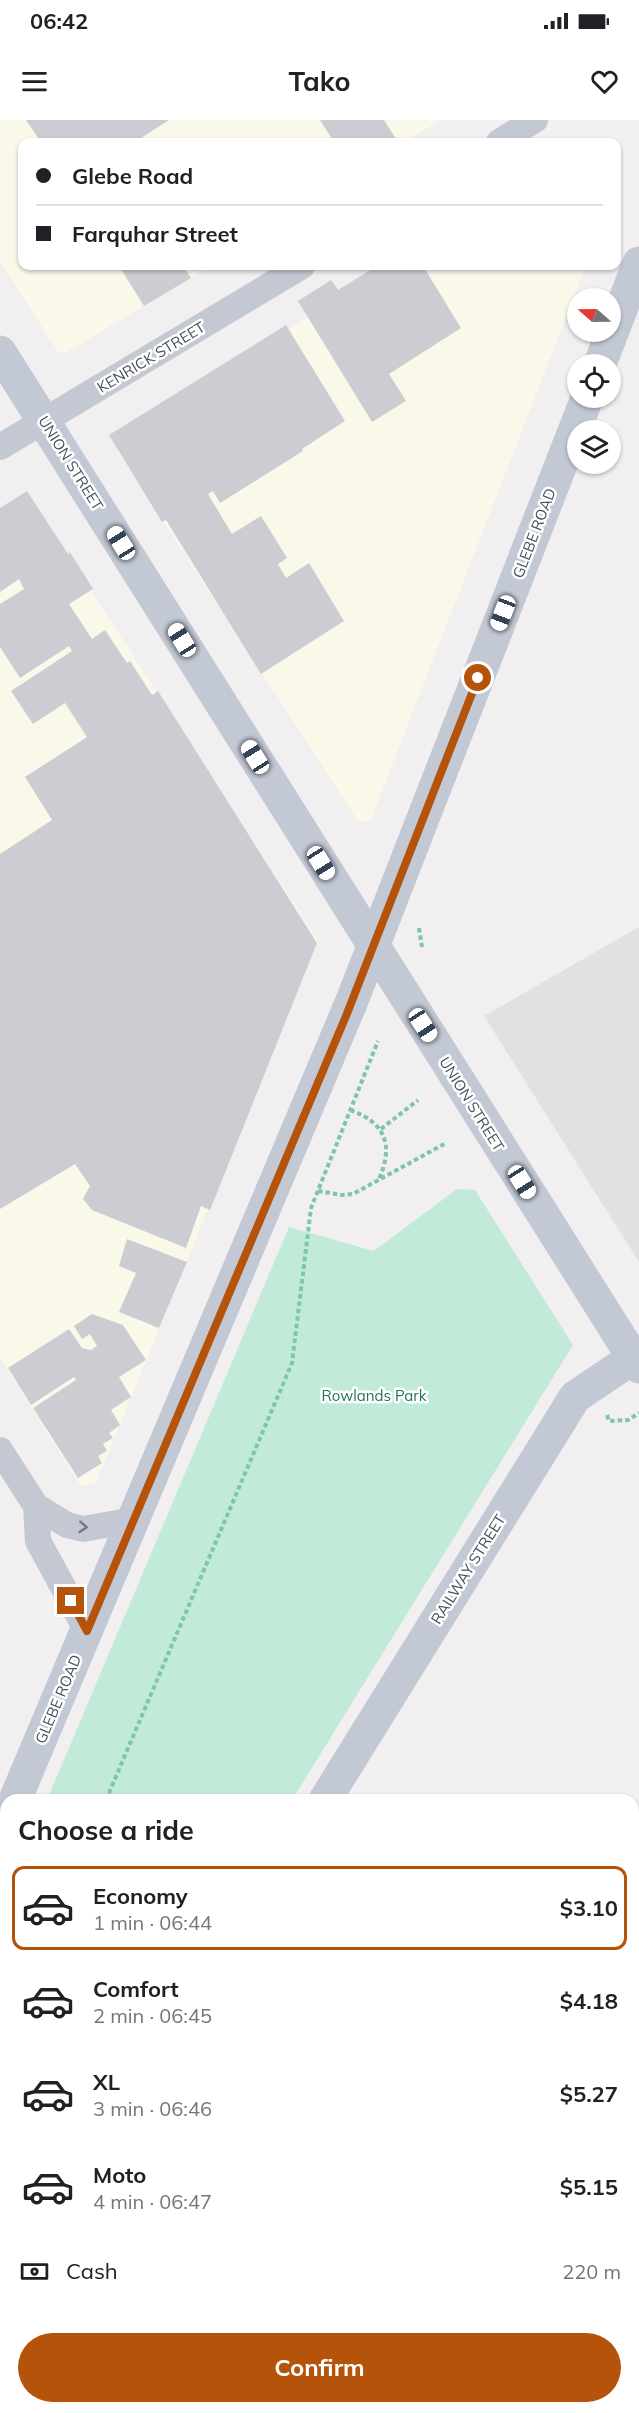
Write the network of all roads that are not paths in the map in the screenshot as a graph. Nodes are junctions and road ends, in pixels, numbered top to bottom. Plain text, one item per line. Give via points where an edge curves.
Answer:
1 (535, 120) edge
2 (506, 138) edge
3 (639, 263) edge
4 (295, 270) edge
5 (0, 352) edge
6 (604, 354) edge
7 (583, 408) edge
8 (44, 420) junction
9 (0, 447) edge
10 (373, 947) junction
11 (636, 1362) edge
12 (0, 1450) edge
13 (36, 1506) junction
14 (134, 1520) junction
15 (87, 1631) junction
16 (18, 1794) edge
17 (329, 1794) edge

1 - 2 street
3 - 6 main road
4 - 8 street, KENRICK STREET
5 - 8 main road, UNION STREET
7 - 10 main road, GLEBE ROAD
8 - 9 street, KENRICK STREET
8 - 10 main road, UNION STREET
10 - 11 main road, UNION STREET
10 - 14 main road, GLEBE ROAD
11 - 17 main road, RAILWAY STREET via 575,1397
12 - 13 street
13 -> 14 street via 67,1525 83,1529
13 - 15 street via 38,1541
14 - 15 main road, GLEBE ROAD
15 - 16 main road, GLEBE ROAD

